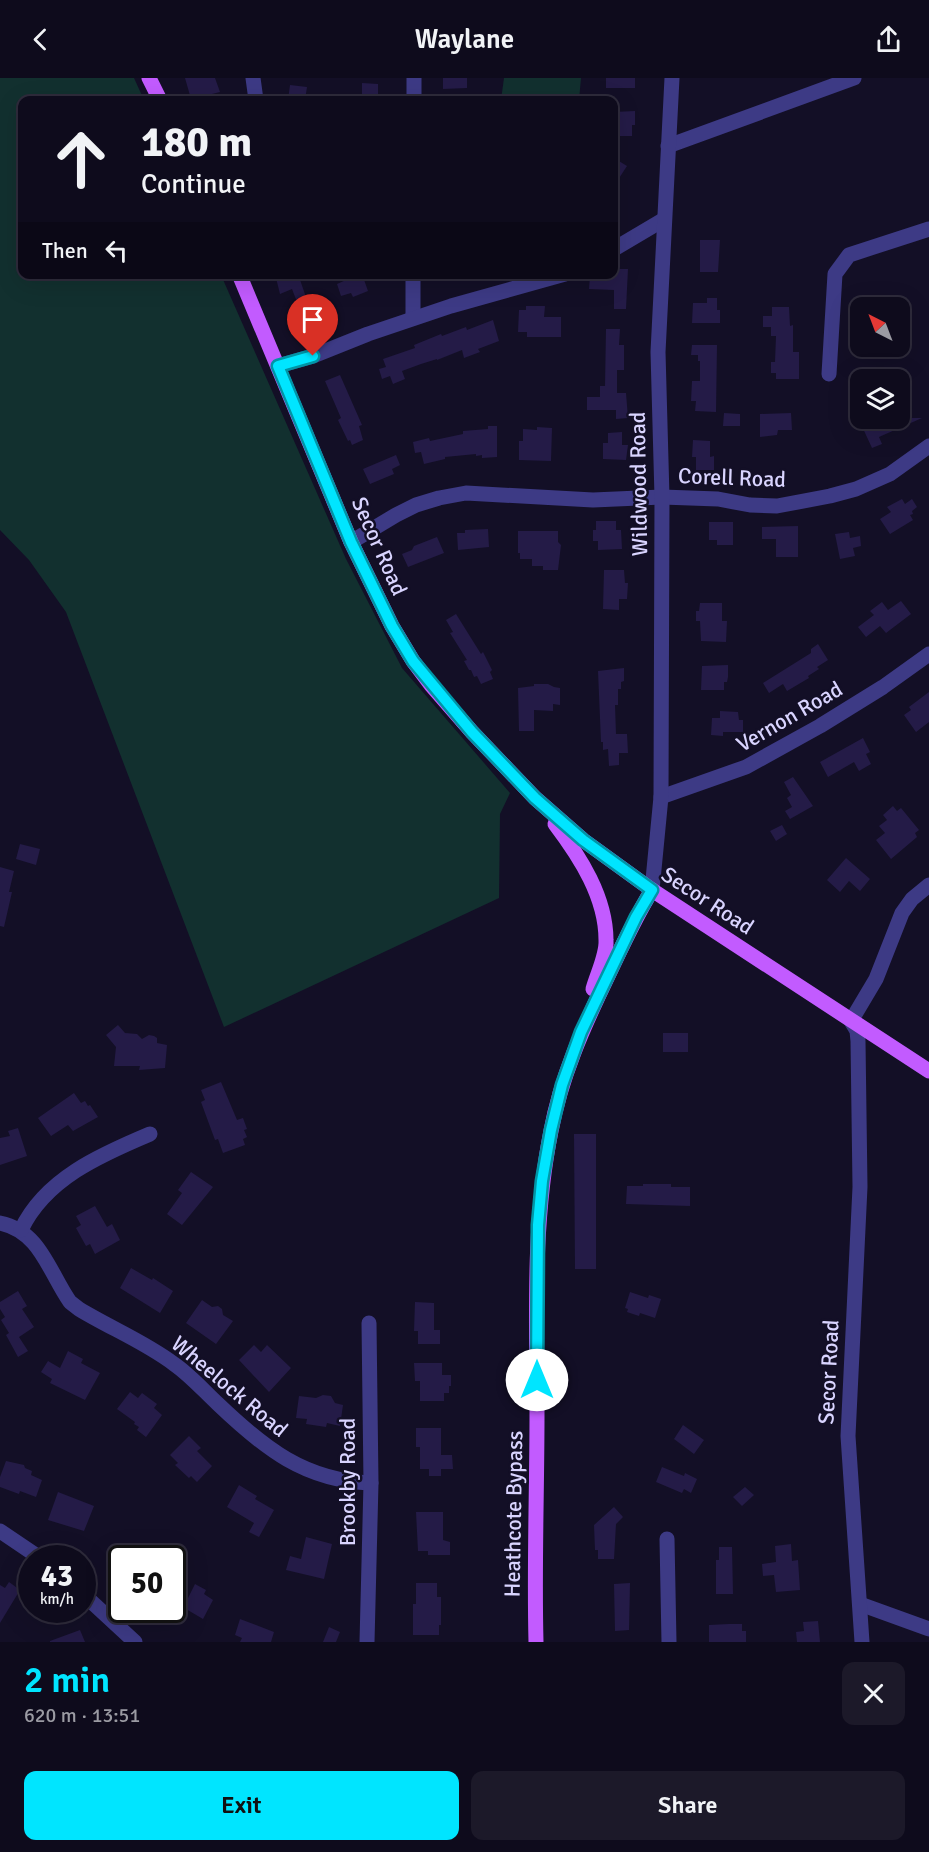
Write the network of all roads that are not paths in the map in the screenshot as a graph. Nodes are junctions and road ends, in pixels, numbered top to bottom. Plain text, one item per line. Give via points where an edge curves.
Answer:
1 (149, 78) edge
2 (253, 78) edge
3 (414, 78) edge
4 (672, 78) edge
5 (854, 78) edge
6 (157, 96) edge
7 (255, 96) edge
8 (414, 96) edge
9 (668, 146) junction
10 (663, 220) junction
11 (929, 229) edge
12 (618, 247) edge
13 (241, 279) edge
14 (414, 279) edge
15 (548, 279) edge
16 (413, 318) junction
17 (278, 366) junction
18 (829, 374) dead end
19 (929, 446) edge
20 (662, 497) junction
21 (351, 542) junction
22 (929, 654) edge
23 (661, 797) junction
24 (535, 798) junction
25 (929, 885) edge
26 (652, 890) junction
27 (851, 1021) junction
28 (581, 1032) junction
29 (929, 1071) edge
30 (150, 1134) dead end
31 (0, 1223) edge
32 (21, 1230) junction
33 (369, 1323) dead end
34 (371, 1484) junction
35 (0, 1532) edge
36 (667, 1539) dead end
37 (20, 1545) edge
38 (860, 1604) junction
39 (96, 1606) edge
40 (929, 1629) edge
41 (135, 1642) edge
42 (368, 1642) edge
43 (536, 1642) edge
44 (669, 1642) edge
45 (862, 1642) edge

1 - 6 main road
2 - 7 street
3 - 8 street
4 - 9 street, Wildwood Road
5 - 9 street
9 - 10 street, Wildwood Road
10 - 12 street
10 - 20 street, Wildwood Road via 658,352
11 - 18 street via 849,255 834,274
13 - 17 main road, Secor Road
14 - 16 street
15 - 16 street
16 - 17 street
17 - 21 main road, Secor Road
19 - 20 street, Corell Road via 890,474 830,496 777,506
20 - 21 street, Corell Road via 592,500 466,493 416,505
20 - 23 street, Wildwood Road
21 - 24 main road, Secor Road via 413,661 472,732
22 - 23 street, Vernon Road via 838,715 746,767
23 - 26 street, Wildwood Road
24 - 26 main road, Secor Road via 583,840
24 - 28 main road via 577,854 603,912 607,942
25 - 27 street via 902,913 876,979
26 - 27 main road, Secor Road
26 - 28 main road
27 - 29 main road
27 - 38 street, Secor Road via 858,1041 860,1187 848,1436
28 - 43 main road, Heathcote Bypass via 551,1130 538,1225
30 - 32 street via 75,1171 54,1186 29,1213
31 - 32 street, Wheelock Road
32 - 34 street, Wheelock Road via 42,1254 70,1302 174,1364 278,1455 323,1476
33 - 34 street, Brookby Road
34 - 42 street, Brookby Road
35 - 37 street
36 - 44 street
38 - 40 street
38 - 45 street, Secor Road
39 - 41 street

